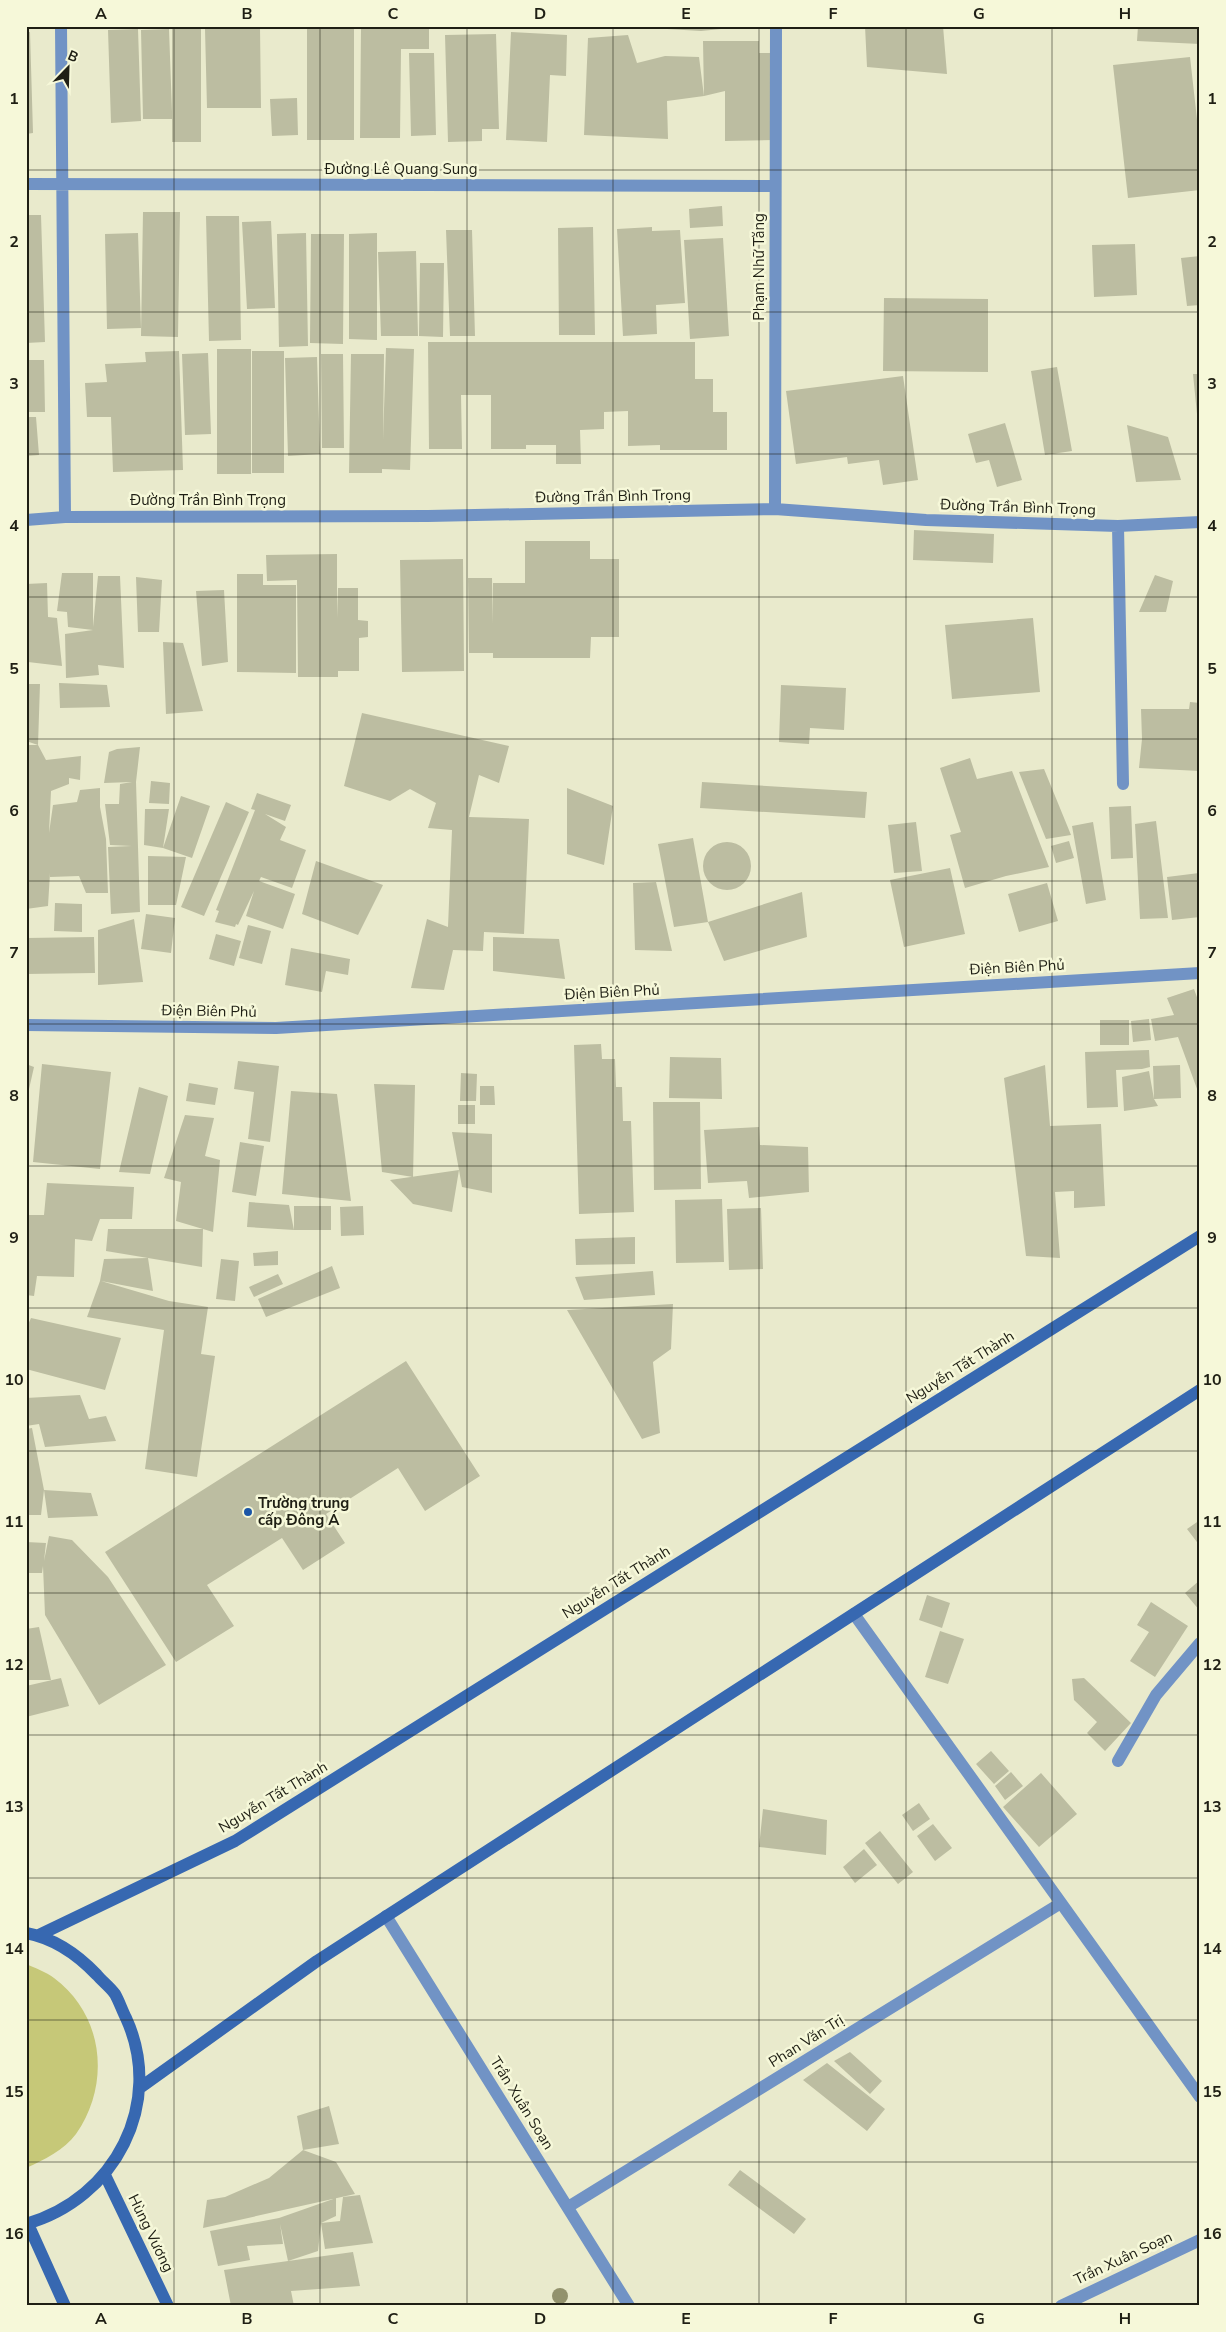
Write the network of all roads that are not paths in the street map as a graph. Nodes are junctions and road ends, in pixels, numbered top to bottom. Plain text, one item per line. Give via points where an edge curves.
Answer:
1 (61, 26) edge
2 (776, 26) edge
3 (26, 184) edge
4 (63, 184) junction
5 (775, 186) junction
6 (775, 509) junction
7 (65, 517) junction
8 (26, 520) edge
9 (1200, 522) edge
10 (1118, 526) junction
11 (1123, 784) dead end
12 (1200, 973) edge
13 (26, 1025) edge
14 (1200, 1236) edge
15 (1200, 1390) edge
16 (854, 1614) junction
17 (1200, 1643) edge
18 (1118, 1761) dead end
19 (1061, 1903) junction
20 (386, 1916) junction
21 (32, 1934) edge
22 (140, 2087) junction
23 (1200, 2097) edge
24 (105, 2175) junction
25 (568, 2207) junction
26 (27, 2224) edge
27 (1200, 2240) edge
28 (65, 2306) edge
29 (168, 2306) edge
30 (630, 2306) edge
31 (1061, 2306) edge

1 - 4 street
2 - 5 street, Phạm Nhữ Tăng
3 - 4 street, Đường Lê Quang Sung
4 - 5 street, Đường Lê Quang Sung
4 - 7 street
5 - 6 street, Phạm Nhữ Tăng
6 - 7 street, Đường Trần Bình Trọng via 419,516
6 - 10 street, Đường Trần Bình Trọng via 926,520
7 - 8 street, Đường Trần Bình Trọng
9 - 10 street, Đường Trần Bình Trọng
10 - 11 street
12 - 13 street, Điện Biên Phủ via 276,1028
14 - 21 main road, Nguyễn Tất Thành via 235,1841
15 - 16 main road
16 - 19 street
16 - 20 main road
17 - 18 street via 1156,1695
19 - 23 street
19 - 25 street, Phan Văn Trị
20 - 22 main road
20 - 25 street, Trần Xuân Soạn
21 - 22 main road via 81,1958 115,1994 135,2038
22 - 24 main road via 130,2134
24 - 26 main road via 70,2205
24 - 29 main road, Hùng Vương
25 - 30 street, Trần Xuân Soạn
26 - 28 main road
27 - 31 street, Trần Xuân Soạn

